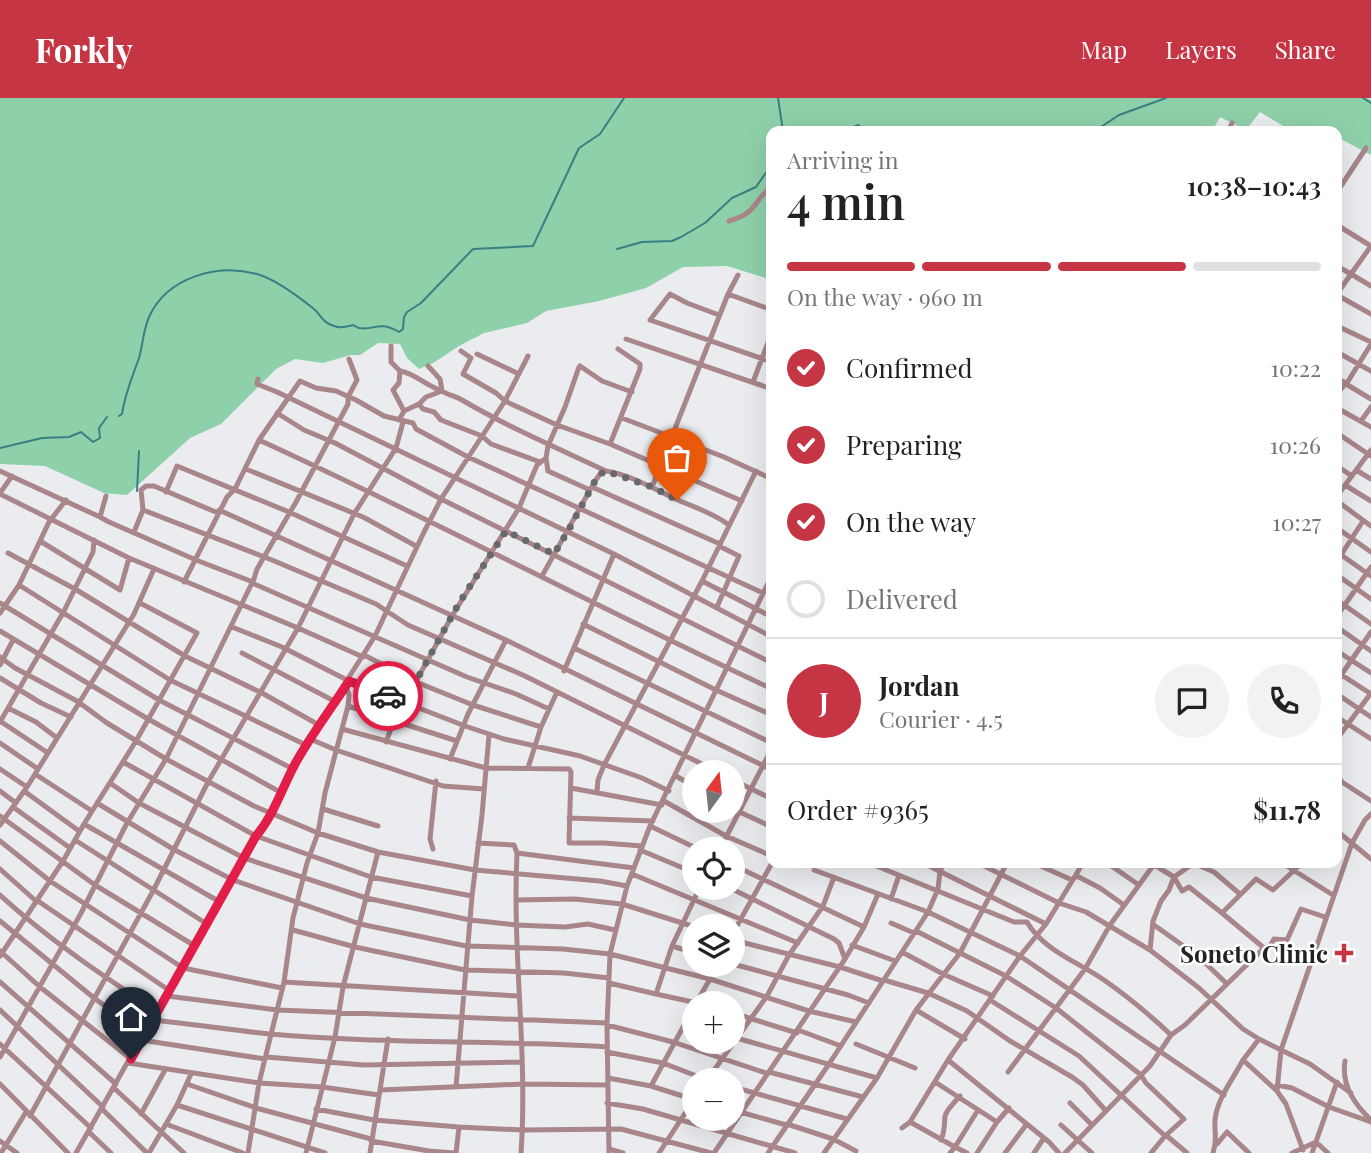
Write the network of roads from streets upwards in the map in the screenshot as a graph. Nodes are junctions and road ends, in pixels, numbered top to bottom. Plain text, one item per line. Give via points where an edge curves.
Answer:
1 (1232, 123) dead end
2 (1230, 126) edge
3 (1366, 148) dead end
4 (1342, 184) edge
5 (766, 191) edge
6 (729, 221) dead end
7 (1342, 228) edge
8 (1371, 246) edge
9 (1342, 269) edge
10 (1351, 274) junction
11 (738, 275) dead end
12 (1371, 286) edge
13 (1342, 287) edge
14 (728, 294) junction
15 (1342, 297) edge
16 (766, 308) edge
17 (1371, 314) edge
18 (719, 315) junction
19 (1342, 328) edge
20 (626, 339) dead end
21 (710, 340) junction
22 (1371, 343) edge
23 (391, 346) dead end
24 (766, 347) edge
25 (618, 349) dead end
26 (461, 351) dead end
27 (477, 354) dead end
28 (1342, 355) edge
29 (528, 356) dead end
30 (762, 358) junction
31 (349, 359) dead end
32 (766, 360) edge
33 (700, 364) junction
34 (1359, 365) junction
35 (428, 366) dead end
36 (400, 371) junction
37 (1371, 371) edge
38 (519, 374) junction
39 (258, 379) dead end
40 (753, 382) junction
41 (1342, 382) edge
42 (1345, 384) junction
43 (766, 387) edge
44 (1342, 388) edge
45 (442, 391) junction
46 (632, 392) junction
47 (348, 397) junction
48 (288, 398) junction
49 (1371, 399) edge
50 (505, 401) junction
51 (419, 404) junction
52 (1371, 407) edge
53 (404, 411) junction
54 (1342, 411) edge
55 (277, 413) junction
56 (622, 418) junction
57 (494, 419) junction
58 (401, 421) junction
59 (1361, 421) junction
60 (339, 422) junction
61 (557, 425) junction
62 (1371, 427) edge
63 (482, 436) junction
64 (1342, 436) edge
65 (672, 437) junction
66 (259, 440) junction
67 (328, 440) junction
68 (610, 444) junction
69 (548, 446) junction
70 (397, 448) junction
71 (1370, 453) edge
72 (468, 457) junction
73 (543, 460) junction
74 (315, 465) junction
75 (660, 466) junction
76 (383, 468) junction
77 (246, 469) junction
78 (1342, 470) edge
79 (1356, 470) junction
80 (0, 471) edge
81 (606, 471) junction
82 (756, 471) junction
83 (12, 476) junction
84 (766, 476) edge
85 (1352, 477) junction
86 (455, 478) junction
87 (1371, 479) edge
88 (1345, 485) junction
89 (529, 486) junction
90 (652, 487) junction
91 (591, 488) junction
92 (235, 489) junction
93 (1342, 489) edge
94 (302, 491) junction
95 (166, 492) junction
96 (368, 492) junction
97 (0, 494) edge
98 (106, 496) dead end
99 (441, 499) junction
100 (66, 500) junction
101 (742, 501) junction
102 (1371, 501) edge
103 (1342, 505) edge
104 (519, 508) junction
105 (581, 509) junction
106 (143, 510) junction
107 (219, 511) junction
108 (289, 512) junction
109 (354, 514) junction
110 (100, 517) junction
111 (52, 520) junction
112 (430, 521) junction
113 (1363, 521) junction
114 (729, 524) junction
115 (1371, 526) edge
116 (506, 531) junction
117 (568, 531) junction
118 (1342, 531) edge
119 (134, 533) junction
120 (207, 536) junction
121 (277, 536) junction
122 (343, 538) junction
123 (1352, 538) junction
124 (94, 540) junction
125 (40, 541) junction
126 (720, 544) junction
127 (416, 546) junction
128 (1342, 550) edge
129 (492, 551) junction
130 (1371, 552) edge
131 (8, 553) dead end
132 (554, 554) junction
133 (614, 554) junction
134 (1342, 556) edge
135 (263, 557) junction
136 (129, 558) junction
137 (196, 560) junction
138 (333, 561) junction
139 (30, 563) junction
140 (407, 566) junction
141 (709, 568) junction
142 (83, 569) junction
143 (154, 569) junction
144 (1370, 572) edge
145 (542, 576) junction
146 (603, 578) junction
147 (730, 578) junction
148 (1342, 579) edge
149 (702, 581) junction
150 (252, 582) junction
151 (321, 582) junction
152 (184, 583) junction
153 (19, 585) junction
154 (766, 587) edge
155 (75, 589) junction
156 (1356, 589) junction
157 (398, 590) junction
158 (723, 592) junction
159 (763, 593) junction
160 (695, 596) junction
161 (1371, 599) edge
162 (592, 601) junction
163 (140, 603) junction
164 (1342, 604) edge
165 (3, 605) edge
166 (243, 605) junction
167 (1345, 606) junction
168 (309, 607) junction
169 (717, 607) junction
170 (755, 608) junction
171 (1342, 610) edge
172 (64, 611) junction
173 (388, 611) junction
174 (0, 613) edge
175 (766, 614) edge
176 (452, 616) junction
177 (682, 619) junction
178 (128, 623) junction
179 (583, 624) junction
180 (1371, 624) edge
181 (747, 625) junction
182 (232, 627) junction
183 (298, 628) junction
184 (0, 631) edge
185 (1342, 631) edge
186 (1371, 632) edge
187 (51, 634) junction
188 (766, 635) edge
189 (375, 636) junction
190 (13, 640) junction
191 (440, 640) junction
192 (506, 640) junction
193 (670, 641) junction
194 (114, 643) junction
195 (1361, 644) junction
196 (737, 647) junction
197 (574, 648) junction
198 (286, 649) junction
199 (1371, 650) edge
200 (242, 653) dead end
201 (39, 654) junction
202 (1342, 654) edge
203 (185, 656) junction
204 (363, 656) junction
205 (1352, 659) junction
206 (1, 660) edge
207 (429, 660) junction
208 (766, 660) edge
209 (659, 662) junction
210 (494, 663) junction
211 (101, 665) junction
212 (727, 668) junction
213 (212, 669) junction
214 (275, 670) junction
215 (1342, 670) edge
216 (564, 671) dead end
217 (1371, 673) edge
218 (27, 675) junction
219 (1342, 675) edge
220 (0, 678) edge
221 (170, 680) junction
222 (416, 682) junction
223 (484, 682) junction
224 (347, 683) junction
225 (649, 683) junction
226 (89, 684) junction
227 (766, 686) edge
228 (18, 690) junction
229 (716, 690) junction
230 (557, 692) junction
231 (262, 693) junction
232 (200, 694) junction
233 (1371, 694) edge
234 (1342, 697) edge
235 (159, 700) junction
236 (335, 702) junction
237 (404, 703) junction
238 (79, 704) junction
239 (637, 704) junction
240 (348, 705) junction
241 (473, 705) junction
242 (8, 708) junction
243 (549, 709) junction
244 (1359, 709) junction
245 (705, 712) junction
246 (766, 712) edge
247 (190, 714) junction
248 (248, 716) junction
249 (71, 717) junction
250 (1371, 717) edge
251 (148, 719) junction
252 (1342, 720) edge
253 (394, 721) junction
254 (0, 722) edge
255 (1348, 724) junction
256 (319, 725) junction
257 (464, 725) junction
258 (626, 726) junction
259 (541, 727) junction
260 (342, 729) junction
261 (1342, 732) edge
262 (695, 734) junction
263 (489, 735) junction
264 (179, 736) junction
265 (57, 738) junction
266 (235, 738) junction
267 (1371, 739) edge
268 (136, 741) junction
269 (457, 741) junction
270 (308, 742) junction
271 (386, 742) junction
272 (766, 742) edge
273 (0, 743) edge
274 (534, 747) junction
275 (336, 750) junction
276 (48, 753) junction
277 (686, 754) junction
278 (166, 759) junction
279 (450, 759) junction
280 (222, 760) junction
281 (697, 760) edge
282 (766, 761) edge
283 (123, 762) junction
284 (606, 765) junction
285 (764, 766) junction
286 (486, 768) junction
287 (528, 768) junction
288 (0, 769) edge
289 (293, 769) junction
290 (37, 771) junction
291 (676, 776) junction
292 (154, 779) junction
293 (682, 779) edge
294 (436, 781) junction
295 (208, 782) junction
296 (1342, 782) edge
297 (110, 783) junction
298 (746, 787) edge
299 (571, 788) junction
300 (26, 789) junction
301 (484, 789) junction
302 (752, 790) junction
303 (669, 791) junction
304 (0, 792) edge
305 (280, 792) junction
306 (597, 792) junction
307 (766, 796) edge
308 (746, 798) edge
309 (1371, 801) edge
310 (97, 803) junction
311 (139, 803) junction
312 (663, 803) junction
313 (14, 805) junction
314 (196, 805) junction
315 (323, 809) junction
316 (92, 811) junction
317 (272, 814) junction
318 (1371, 814) edge
319 (746, 815) edge
320 (569, 818) junction
321 (1, 820) edge
322 (128, 822) junction
323 (1368, 822) edge
324 (652, 823) junction
325 (731, 823) edge
326 (84, 824) junction
327 (766, 824) edge
328 (185, 826) junction
329 (378, 826) dead end
330 (79, 831) junction
331 (318, 834) junction
332 (256, 836) junction
333 (726, 836) junction
334 (1342, 838) edge
335 (75, 840) junction
336 (682, 840) edge
337 (0, 841) edge
338 (117, 843) junction
339 (478, 843) junction
340 (1352, 843) junction
341 (71, 848) junction
342 (641, 848) junction
343 (173, 849) junction
344 (433, 849) dead end
345 (378, 852) junction
346 (517, 853) junction
347 (766, 853) edge
348 (310, 855) junction
349 (244, 858) junction
350 (1371, 859) edge
351 (63, 861) junction
352 (107, 862) junction
353 (682, 867) edge
354 (770, 868) edge
355 (882, 868) edge
356 (934, 868) edge
357 (942, 868) edge
358 (989, 868) edge
359 (1005, 868) edge
360 (1045, 868) edge
361 (1080, 868) edge
362 (1114, 868) edge
363 (1150, 868) edge
364 (1160, 868) edge
365 (1187, 868) edge
366 (1205, 868) edge
367 (1289, 868) edge
368 (1298, 868) edge
369 (0, 869) edge
370 (163, 870) junction
371 (475, 870) junction
372 (745, 870) edge
373 (814, 870) dead end
374 (633, 871) junction
375 (940, 871) junction
376 (1295, 872) junction
377 (516, 874) junction
378 (1002, 874) junction
379 (899, 875) junction
380 (371, 877) junction
381 (834, 877) junction
382 (1174, 877) junction
383 (304, 879) junction
384 (764, 879) junction
385 (233, 880) junction
386 (1072, 880) junction
387 (51, 881) junction
388 (95, 885) junction
389 (1139, 885) junction
390 (626, 886) junction
391 (938, 889) junction
392 (153, 891) junction
393 (682, 894) edge
394 (745, 894) edge
395 (877, 894) junction
396 (1240, 894) junction
397 (0, 895) edge
398 (990, 895) junction
399 (1333, 895) junction
400 (472, 896) junction
401 (366, 898) junction
402 (754, 898) junction
403 (891, 899) junction
404 (516, 900) junction
405 (694, 900) joint
406 (37, 902) junction
407 (220, 902) junction
408 (1059, 903) junction
409 (297, 904) junction
410 (622, 904) junction
411 (85, 905) junction
412 (1124, 905) junction
413 (823, 906) junction
414 (983, 910) junction
415 (139, 912) junction
416 (928, 912) junction
417 (1222, 913) junction
418 (688, 914) edge
419 (730, 914) edge
420 (745, 915) edge
421 (1325, 917) junction
422 (26, 919) junction
423 (470, 920) junction
424 (745, 920) edge
425 (0, 921) edge
426 (682, 922) edge
427 (891, 923) dead end
428 (207, 924) junction
429 (360, 924) junction
430 (1046, 924) junction
431 (74, 925) junction
432 (516, 925) junction
433 (1110, 925) junction
434 (1154, 925) junction
435 (864, 926) junction
436 (682, 927) edge
437 (809, 928) junction
438 (293, 930) junction
439 (615, 930) junction
440 (129, 932) junction
441 (915, 932) junction
442 (973, 932) junction
443 (16, 935) junction
444 (1037, 936) junction
445 (745, 943) edge
446 (798, 943) junction
447 (62, 946) junction
448 (195, 946) junction
449 (466, 946) junction
450 (672, 946) junction
451 (852, 946) junction
452 (355, 947) junction
453 (517, 947) junction
454 (1264, 948) junction
455 (682, 949) edge
456 (1150, 950) junction
457 (1, 953) edge
458 (902, 953) junction
459 (960, 953) junction
460 (118, 954) junction
461 (610, 954) junction
462 (789, 955) junction
463 (1020, 956) junction
464 (845, 959) junction
465 (895, 961) junction
466 (52, 965) junction
467 (665, 967) junction
468 (745, 967) edge
469 (840, 967) junction
470 (183, 968) junction
471 (1085, 969) junction
472 (465, 970) junction
473 (517, 972) junction
474 (943, 974) junction
475 (777, 976) junction
476 (1006, 976) junction
477 (106, 978) junction
478 (710, 979) junction
479 (884, 980) junction
480 (609, 981) junction
481 (0, 982) edge
482 (1227, 984) junction
483 (283, 985) junction
484 (40, 987) junction
485 (343, 987) junction
486 (824, 988) junction
487 (1068, 989) junction
488 (703, 991) edge
489 (168, 993) junction
490 (463, 993) junction
491 (928, 993) junction
492 (656, 994) junction
493 (518, 996) junction
494 (766, 996) junction
495 (94, 998) junction
496 (991, 998) junction
497 (682, 1000) edge
498 (1211, 1000) junction
499 (869, 1003) junction
500 (28, 1007) junction
501 (1056, 1008) junction
502 (0, 1010) edge
503 (277, 1010) junction
504 (916, 1010) junction
505 (809, 1011) junction
506 (158, 1012) junction
507 (338, 1012) junction
508 (745, 1016) edge
509 (751, 1018) junction
510 (978, 1018) junction
511 (462, 1019) junction
512 (520, 1019) junction
513 (153, 1020) junction
514 (82, 1021) junction
515 (856, 1022) junction
516 (607, 1024) junction
517 (745, 1025) edge
518 (18, 1027) junction
519 (682, 1027) edge
520 (1039, 1030) junction
521 (798, 1032) junction
522 (271, 1034) junction
523 (1171, 1035) junction
524 (143, 1037) junction
525 (335, 1037) junction
526 (388, 1039) junction
527 (965, 1039) junction
528 (1259, 1039) junction
529 (745, 1040) edge
530 (521, 1041) junction
531 (459, 1042) junction
532 (673, 1042) junction
533 (70, 1043) junction
534 (856, 1044) dead end
535 (841, 1046) junction
536 (3, 1047) edge
537 (607, 1049) junction
538 (1024, 1050) junction
539 (1281, 1050) junction
540 (784, 1051) junction
541 (1159, 1052) junction
542 (725, 1054) edge
543 (0, 1057) edge
544 (890, 1057) junction
545 (266, 1058) junction
546 (722, 1059) junction
547 (948, 1060) junction
548 (1242, 1060) junction
549 (129, 1061) junction
550 (1345, 1061) dead end
551 (522, 1062) junction
552 (328, 1063) junction
553 (457, 1063) junction
554 (663, 1063) junction
555 (829, 1064) junction
556 (58, 1065) junction
557 (383, 1065) junction
558 (716, 1068) edge
559 (915, 1068) dead end
560 (165, 1070) junction
561 (682, 1070) edge
562 (767, 1072) junction
563 (1008, 1072) dead end
564 (191, 1074) junction
565 (1141, 1075) junction
566 (877, 1078) junction
567 (608, 1081) junction
568 (935, 1082) junction
569 (1337, 1082) junction
570 (259, 1083) junction
571 (0, 1084) edge
572 (187, 1084) junction
573 (523, 1084) junction
574 (815, 1085) junction
575 (115, 1086) junction
576 (651, 1086) junction
577 (46, 1087) junction
578 (322, 1087) junction
579 (456, 1087) junction
580 (1277, 1088) junction
581 (745, 1090) edge
582 (753, 1092) junction
583 (380, 1093) junction
584 (1351, 1093) junction
585 (1122, 1094) junction
586 (682, 1095) edge
587 (1224, 1095) junction
588 (960, 1096) junction
589 (863, 1097) junction
590 (745, 1102) edge
591 (1070, 1103) dead end
592 (607, 1104) junction
593 (177, 1105) junction
594 (801, 1106) junction
595 (1329, 1107) junction
596 (103, 1108) junction
597 (256, 1108) junction
598 (1009, 1108) junction
599 (316, 1110) junction
600 (978, 1110) junction
601 (1105, 1111) junction
602 (745, 1113) edge
603 (28, 1114) junction
604 (141, 1114) junction
605 (682, 1117) edge
606 (847, 1119) junction
607 (374, 1120) junction
608 (680, 1120) junction
609 (1371, 1121) edge
610 (910, 1122) junction
611 (998, 1122) junction
612 (312, 1123) junction
613 (166, 1124) junction
614 (787, 1125) junction
615 (1026, 1125) junction
616 (1061, 1125) dead end
617 (1092, 1125) junction
618 (459, 1127) junction
619 (902, 1128) dead end
620 (523, 1129) junction
621 (609, 1129) junction
622 (90, 1130) junction
623 (252, 1131) junction
624 (727, 1131) edge
625 (160, 1132) junction
626 (726, 1134) junction
627 (1166, 1136) junction
628 (1044, 1138) junction
629 (833, 1139) junction
630 (371, 1140) junction
631 (668, 1140) junction
632 (941, 1140) junction
633 (1077, 1141) junction
634 (1316, 1142) junction
635 (3, 1143) edge
636 (773, 1145) junction
637 (955, 1147) junction
638 (1213, 1150) edge
639 (1303, 1150) junction
640 (307, 1151) edge
641 (609, 1151) edge
642 (856, 1151) dead end
643 (1, 1153) edge
644 (17, 1153) edge
645 (68, 1153) edge
646 (76, 1153) edge
647 (111, 1153) edge
648 (148, 1153) edge
649 (184, 1153) edge
650 (245, 1153) edge
651 (325, 1153) edge
652 (370, 1153) edge
653 (455, 1153) edge
654 (521, 1153) edge
655 (623, 1153) edge
656 (659, 1153) edge
657 (713, 1153) edge
658 (768, 1153) edge
659 (795, 1153) edge
660 (824, 1153) edge
661 (950, 1153) edge
662 (967, 1153) edge
663 (977, 1153) edge
664 (1005, 1153) edge
665 (1034, 1153) edge
666 (1059, 1153) edge
667 (1092, 1153) edge
668 (1151, 1153) edge
669 (1187, 1153) edge
670 (1249, 1153) edge
671 (1292, 1153) edge
672 (1312, 1153) edge
673 (1328, 1153) edge

1 - 2 street
3 - 4 street
5 - 6 street via 749,212
7 - 8 street
8 - 10 street
9 - 10 street
10 - 12 street
10 - 13 street
11 - 14 street
14 - 16 street
14 - 18 street
15 - 17 street
18 - 21 street
18 - 21 street via 670,294 650,320
19 - 22 street
20 - 33 street
21 - 30 street
21 - 33 street
22 - 34 street
23 - 36 street via 391,362
24 - 30 street
25 - 46 street via 640,364
26 - 50 street via 471,358 463,374
27 - 38 street
28 - 34 street
29 - 38 street
30 - 32 street
30 - 40 street
31 - 47 street via 357,380
33 - 40 street
33 - 65 street
34 - 37 street
34 - 42 street
35 - 45 street via 440,379
36 - 45 street
36 - 53 street via 393,390
38 - 50 street
39 - 48 street via 257,384
40 - 43 street
41 - 42 street
42 - 44 street
42 - 49 street
45 - 51 street
45 - 57 street
46 - 56 street
46 - 61 street via 580,367
47 - 48 street via 299,381
47 - 58 street
47 - 60 street
48 - 55 street
48 - 60 street
50 - 57 street
50 - 61 street
51 - 53 street
51 - 63 street via 441,420
52 - 59 street
53 - 58 street
54 - 59 street
55 - 66 street
55 - 67 street
56 - 65 street
56 - 68 street
57 - 63 street
57 - 69 street
58 - 70 street
58 - 72 street via 413,423 416,429
59 - 62 street
60 - 67 street
60 - 70 street
61 - 68 street
61 - 69 street
63 - 72 street
63 - 73 street via 491,444
64 - 71 street
65 - 75 street
65 - 82 street
66 - 74 street
66 - 77 street
67 - 74 street
67 - 76 street
68 - 75 street
69 - 73 street
69 - 81 street
70 - 76 street
70 - 86 street
71 - 79 street
72 - 86 street
72 - 89 street
73 - 89 street
73 - 91 street via 548,471
74 - 94 street
74 - 96 street
75 - 90 street
75 - 101 street
76 - 96 street
76 - 99 street
77 - 92 street
77 - 94 street
78 - 85 street
79 - 85 street
79 - 87 street
80 - 83 street
81 - 90 street
81 - 91 street
82 - 84 street
82 - 101 street
83 - 97 street
83 - 100 street
85 - 88 street
86 - 99 street
86 - 104 street
88 - 93 street
88 - 102 street
89 - 104 street
89 - 105 street
90 - 114 street
91 - 105 street
91 - 126 street
92 - 95 street via 177,466
92 - 107 street
92 - 108 street
94 - 108 street
94 - 109 street
95 - 106 street via 144,487
95 - 107 street
96 - 109 street
96 - 112 street
97 - 111 street
98 - 110 street
99 - 112 street
99 - 116 street
100 - 110 street
100 - 111 street
101 - 114 street
103 - 113 street
104 - 116 street
104 - 117 street
105 - 117 street
105 - 141 street
106 - 119 street
106 - 120 street
107 - 120 street
107 - 121 street
108 - 121 street
108 - 122 street
109 - 122 street
109 - 127 street
110 - 119 street
111 - 124 street
111 - 125 street
112 - 127 street
112 - 129 street
113 - 115 street
113 - 123 street
114 - 126 street
116 - 129 street
116 - 132 street
117 - 132 street
117 - 133 street
118 - 123 street
119 - 137 street
120 - 135 street
120 - 137 street
121 - 135 street
121 - 138 street
122 - 138 street
122 - 140 street
123 - 128 street
123 - 130 street
124 - 136 street
124 - 142 street
125 - 139 street
125 - 142 street
126 - 141 street
126 - 147 street via 739,555
127 - 140 street
129 - 145 street
129 - 176 street
131 - 139 street
132 - 145 street
132 - 146 street
133 - 146 street
133 - 160 street
134 - 144 street
135 - 150 street
135 - 151 street
136 - 142 street via 120,590
136 - 143 street
137 - 150 street
137 - 152 street
138 - 151 street
138 - 157 street
139 - 153 street
139 - 155 street
140 - 157 street
141 - 147 street
141 - 149 street
142 - 155 street
143 - 152 street
143 - 163 street
144 - 156 street
145 - 162 street
146 - 162 street
146 - 177 street
147 - 158 street
147 - 159 street
148 - 156 street
149 - 158 street
149 - 160 street
150 - 166 street
150 - 168 street
151 - 168 street
151 - 173 street
152 - 166 street
153 - 165 street
153 - 172 street
154 - 159 street
155 - 172 street
155 - 178 street
156 - 161 street
156 - 167 street
157 - 173 street
157 - 176 street
158 - 169 street
158 - 170 street
159 - 170 street
160 - 169 street
160 - 177 street
162 - 179 street
162 - 193 street
163 - 178 street
163 - 203 street via 197,633
164 - 167 street
165 - 174 street
165 - 187 street
166 - 182 street
166 - 183 street
167 - 171 street
167 - 180 street
168 - 183 street
168 - 189 street
169 - 181 street
170 - 175 street
170 - 181 street
172 - 187 street
172 - 194 street
173 - 189 street
173 - 191 street
176 - 191 street
176 - 192 street
177 - 193 street
177 - 196 street
178 - 194 street
178 - 203 street
179 - 197 street
179 - 209 street
181 - 188 street
181 - 196 street
182 - 198 street
182 - 213 street
183 - 198 street
183 - 204 street
184 - 190 street
185 - 195 street
186 - 195 street
187 - 201 street
187 - 211 street
189 - 204 street
189 - 207 street
190 - 201 street
190 - 206 street
191 - 207 street
191 - 210 street
192 - 210 street
192 - 239 street
193 - 209 street
193 - 212 street
194 - 211 street
194 - 221 street
195 - 199 street
195 - 205 street
196 - 208 street
196 - 212 street
197 - 216 street
197 - 225 street
198 - 214 street
198 - 224 street
200 - 214 street
201 - 218 street
201 - 226 street
202 - 205 street
203 - 213 street
203 - 221 street
204 - 222 street
204 - 224 street
205 - 215 street
205 - 217 street
206 - 218 street
207 - 222 street
207 - 223 street
209 - 225 street
209 - 229 street
210 - 223 street
210 - 230 street
211 - 226 street
211 - 235 street
212 - 227 street
212 - 229 street
213 - 231 street
213 - 232 street
214 - 231 street
214 - 236 street
218 - 228 street
218 - 238 street
219 - 233 street
220 - 228 street
221 - 232 street
221 - 235 street
222 - 237 street
222 - 241 street
223 - 241 street
223 - 243 street
224 - 236 street
224 - 237 street
224 - 240 street
225 - 239 street
225 - 245 street
226 - 238 street
226 - 251 street
228 - 242 street
228 - 249 street
229 - 245 street
229 - 246 street
230 - 243 street
230 - 258 street
231 - 248 street
231 - 256 street
232 - 247 street
232 - 248 street
233 - 244 street
234 - 244 street
235 - 247 street
235 - 251 street
236 - 256 street
237 - 253 street
237 - 257 street
238 - 249 street
238 - 268 street
239 - 258 street
239 - 262 street
240 - 253 street
240 - 260 street
241 - 257 street
241 - 259 street
242 - 254 street
242 - 265 street
243 - 259 street
244 - 250 street
244 - 255 street
245 - 262 street
245 - 272 street
247 - 264 street
247 - 266 street
248 - 266 street
248 - 270 street
249 - 265 street
251 - 264 street
251 - 268 street
252 - 255 street
253 - 269 street
253 - 271 street
254 - 276 street
255 - 261 street
255 - 267 street
256 - 270 street
257 - 263 street
257 - 269 street
258 - 277 street
258 - 284 street
259 - 274 street
260 - 271 street
260 - 275 street
262 - 277 street
262 - 285 street
263 - 274 street
263 - 286 street
264 - 278 street
264 - 280 street
265 - 276 street
266 - 280 street
266 - 289 street
268 - 278 street
268 - 283 street
269 - 279 street
270 - 275 street
270 - 289 street
271 - 279 street
273 - 290 street
274 - 284 street
274 - 287 street
275 - 294 street
275 - 315 street
276 - 290 street
277 - 281 street
277 - 291 street
278 - 292 street
278 - 295 street
279 - 286 street
280 - 295 street
280 - 305 street
282 - 285 street
283 - 292 street
283 - 297 street
284 - 303 street
284 - 306 street
285 - 302 street
286 - 287 street
286 - 301 street
287 - 299 street via 569,769
288 - 300 street
289 - 305 street
290 - 300 street
290 - 316 street
291 - 293 street
291 - 303 street
292 - 311 street
292 - 314 street
294 - 301 street via 443,786
294 - 344 street
295 - 314 street
295 - 317 street
296 - 309 street
297 - 310 street
297 - 311 street
298 - 302 street
299 - 306 street
299 - 320 street
300 - 313 street
300 - 330 street
301 - 339 street
302 - 307 street
302 - 308 street
303 - 312 street
304 - 313 street
305 - 317 street
306 - 312 street
310 - 316 street
310 - 322 street
311 - 322 street
311 - 328 street
312 - 324 street
312 - 333 street
313 - 321 street
313 - 341 street
314 - 328 street
314 - 332 street
315 - 329 street
315 - 331 street
316 - 326 street
317 - 331 street
317 - 332 street
318 - 323 street
319 - 327 street
320 - 324 street
320 - 342 street via 569,844
321 - 351 street
322 - 338 street
322 - 343 street
323 - 340 street
324 - 336 street
324 - 342 street
325 - 333 street
326 - 330 street
326 - 338 street
328 - 343 street
328 - 349 street
330 - 335 street
331 - 345 street
331 - 348 street
332 - 348 street
332 - 349 street
333 - 347 street
334 - 340 street
335 - 341 street
335 - 352 street
337 - 387 street
338 - 352 street
338 - 370 street
339 - 346 street via 514,845
339 - 371 street
340 - 350 street
340 - 399 street
341 - 351 street
342 - 353 street
342 - 374 street
343 - 370 street
343 - 385 street
345 - 371 street
345 - 380 street
346 - 374 street
346 - 377 street
348 - 380 street
348 - 383 street
349 - 383 street
349 - 385 street
351 - 387 street
351 - 388 street
352 - 388 street
352 - 392 street
354 - 384 street
355 - 379 street
356 - 375 street
357 - 375 street
358 - 378 street
359 - 378 street
360 - 386 street
361 - 386 street
362 - 389 street
363 - 389 street
364 - 382 street
365 - 382 street
366 - 396 street
367 - 376 street
368 - 376 street
369 - 406 street
370 - 392 street
370 - 407 street
371 - 377 street
371 - 400 street
372 - 384 street
373 - 381 street
374 - 390 street
374 - 393 street
375 - 391 street
375 - 398 street
376 - 396 street via 1273,891 1256,879
376 - 399 street
377 - 390 street
377 - 404 street
378 - 398 street
378 - 408 street
379 - 391 street
379 - 403 street
380 - 400 street
380 - 401 street
381 - 395 street
381 - 413 street
382 - 417 street via 1182,891 1189,887
382 - 434 street
383 - 401 street
383 - 409 street
384 - 402 street
384 - 413 street
385 - 407 street
385 - 409 street
386 - 408 street
386 - 412 street via 1077,876
387 - 406 street
387 - 411 street
388 - 411 street
388 - 415 street
389 - 412 street
390 - 410 street
391 - 414 street
391 - 416 street
392 - 415 street
392 - 428 street
394 - 402 street
395 - 403 street
395 - 435 street
396 - 417 street
397 - 422 street
398 - 414 street
398 - 430 street
399 - 421 street
400 - 423 street
401 - 423 street
401 - 429 street
402 - 420 street
402 - 437 street
403 - 416 street
404 - 410 street
404 - 432 street
405 - 418 street
405 - 419 street
406 - 422 street
406 - 431 street
407 - 428 street
408 - 430 street
408 - 433 street
409 - 429 street
409 - 438 street
410 - 426 street
410 - 439 street
411 - 431 street
411 - 440 street
412 - 433 street
413 - 435 street
413 - 437 street
414 - 442 street
414 - 444 street via 1027,922
415 - 440 street
415 - 448 street
416 - 441 street
416 - 442 street
417 - 454 street
421 - 454 street via 1301,909 1287,940 1274,939
421 - 539 street
422 - 443 street
422 - 447 street
423 - 432 street
423 - 449 street
424 - 446 street
425 - 443 street
427 - 441 street
428 - 448 street
429 - 449 street
429 - 452 street
430 - 444 street
431 - 447 street
431 - 460 street
432 - 439 street via 584,924
432 - 453 street
433 - 456 street
433 - 471 street
434 - 456 street
434 - 482 street
435 - 451 street
436 - 450 street
437 - 446 street
437 - 464 street via 839,943
438 - 452 street
438 - 483 street
439 - 461 street
440 - 460 street
440 - 470 street
441 - 458 street
441 - 459 street
442 - 459 street
442 - 463 street
443 - 457 street
443 - 466 street
444 - 463 street
444 - 471 street
445 - 462 street
446 - 462 street
447 - 466 street
447 - 477 street
448 - 470 street
449 - 453 street
449 - 472 street
450 - 455 street
450 - 467 street
451 - 464 street
451 - 465 street
452 - 472 street
452 - 485 street
453 - 461 street
453 - 473 street
454 - 482 street
456 - 498 street
457 - 484 street
458 - 465 street
458 - 474 street
459 - 474 street
459 - 476 street
460 - 477 street
460 - 489 street
461 - 467 street
461 - 480 street
462 - 469 street
462 - 475 street
463 - 476 street
463 - 487 street
464 - 469 street
465 - 479 street
466 - 484 street
466 - 495 street
467 - 478 street
467 - 492 street
468 - 475 street
469 - 479 street
469 - 486 street
470 - 483 street
470 - 489 street
471 - 487 street
471 - 523 street
472 - 473 street
472 - 490 street
473 - 480 street via 564,973
473 - 493 street
474 - 491 street
474 - 496 street
475 - 486 street
475 - 494 street
476 - 496 street
476 - 501 street
477 - 495 street
477 - 506 street
478 - 488 street
478 - 494 street
479 - 491 street
479 - 499 street
480 - 492 street
480 - 516 street
481 - 500 street
482 - 498 street
483 - 485 street
483 - 503 street
484 - 500 street
484 - 514 street
485 - 490 street
485 - 507 street
486 - 499 street
486 - 505 street
487 - 501 street
487 - 541 street
489 - 503 street
489 - 506 street
490 - 493 street
490 - 511 street
491 - 504 street
491 - 510 street
492 - 497 street
493 - 512 street
494 - 505 street
494 - 509 street
495 - 514 street
495 - 524 street
496 - 510 street
496 - 520 street
498 - 523 street
498 - 528 street
499 - 515 street
500 - 518 street
500 - 533 street
501 - 520 street
501 - 565 street
502 - 518 street
503 - 507 street
503 - 522 street
504 - 527 street
504 - 544 street
505 - 515 street
505 - 521 street
506 - 513 street
507 - 511 street
507 - 525 street
508 - 509 street
509 - 517 street
509 - 521 street
510 - 527 street
510 - 538 street
511 - 512 street
511 - 531 street
512 - 516 street
512 - 530 street
513 - 522 street
513 - 524 street
514 - 533 street
514 - 549 street
515 - 535 street
516 - 532 street
516 - 537 street
518 - 536 street
518 - 556 street
519 - 532 street
520 - 538 street
520 - 585 street via 1079,1056
521 - 535 street
521 - 540 street
522 - 525 street
522 - 545 street
523 - 541 street
524 - 545 street
524 - 549 street
525 - 526 street
525 - 552 street
526 - 531 street
526 - 557 street
527 - 547 street
528 - 539 street
528 - 548 street
529 - 540 street
530 - 531 street
530 - 537 street
530 - 551 street
531 - 553 street
532 - 546 street
532 - 554 street
533 - 556 street
533 - 575 street
534 - 544 street
535 - 555 street
536 - 543 street
536 - 577 street
537 - 554 street
537 - 567 street
538 - 563 street
538 - 601 street via 1083,1085
539 - 569 street
539 - 580 street
540 - 555 street
540 - 562 street
541 - 565 street
541 - 587 street
542 - 546 street
544 - 559 street
544 - 566 street
545 - 552 street
545 - 570 street
546 - 558 street
546 - 562 street
547 - 568 street
547 - 598 street
548 - 580 street
548 - 587 street
549 - 560 street
549 - 575 street
550 - 584 street via 1345,1081
551 - 553 street
551 - 573 street
552 - 557 street
552 - 578 street
553 - 557 street
553 - 579 street
554 - 561 street
554 - 576 street
555 - 566 street
555 - 574 street
556 - 577 street
556 - 596 street
557 - 583 street
560 - 564 street
560 - 604 street
562 - 574 street
562 - 582 street
564 - 570 street
564 - 572 street
565 - 585 street
565 - 627 street via 1184,1119
566 - 589 street
567 - 573 street
567 - 576 street
567 - 592 street
568 - 588 street
568 - 610 street
569 - 584 street
569 - 595 street
570 - 578 street
570 - 597 street
571 - 603 street
572 - 593 street
572 - 597 street
573 - 579 street
573 - 620 street
574 - 589 street
574 - 594 street
575 - 596 street
575 - 604 street
576 - 586 street
577 - 603 street
577 - 622 street
578 - 583 street
578 - 599 street
579 - 583 street
580 - 595 street via 1292,1088
580 - 639 street
581 - 582 street
582 - 590 street
582 - 594 street
583 - 607 street
584 - 609 street
585 - 601 street
585 - 627 street
585 - 633 street via 1065,1153
587 - 638 street via 1215,1121
588 - 600 street
588 - 632 street via 947,1112
589 - 606 street
591 - 617 street
592 - 608 street
592 - 621 street
593 - 613 street
593 - 623 street
594 - 606 street
594 - 614 street
595 - 609 street
595 - 634 street
596 - 622 street
596 - 648 street
597 - 612 street
597 - 623 street
598 - 611 street
598 - 615 street
599 - 607 street
599 - 612 street
600 - 611 street
600 - 637 street
601 - 617 street
602 - 614 street
603 - 635 street
603 - 645 street
604 - 625 street
605 - 608 street
606 - 629 street
607 - 618 street
607 - 630 street
608 - 626 street
608 - 631 street
610 - 619 street
610 - 632 street
611 - 663 street
612 - 630 street
612 - 640 street
613 - 625 street
613 - 650 street
614 - 629 street
614 - 636 street
615 - 628 street
615 - 664 street
616 - 633 street
617 - 633 street
618 - 620 street
618 - 653 street
620 - 621 street
620 - 654 street
621 - 631 street
621 - 641 street
622 - 646 street
622 - 647 street
623 - 640 street
623 - 650 street
624 - 626 street
625 - 648 street
625 - 649 street
626 - 636 street
626 - 657 street
627 - 668 street
627 - 669 street
628 - 665 street
628 - 666 street
629 - 642 street
629 - 660 street
630 - 652 street
630 - 653 street
631 - 656 street
631 - 657 street
632 - 637 street
633 - 667 street
634 - 639 street
634 - 672 street
634 - 673 street
635 - 643 street
635 - 644 street
636 - 658 street
636 - 659 street
637 - 661 street
637 - 662 street
638 - 670 street via 1227,1132
639 - 671 street
640 - 651 street
641 - 655 street

